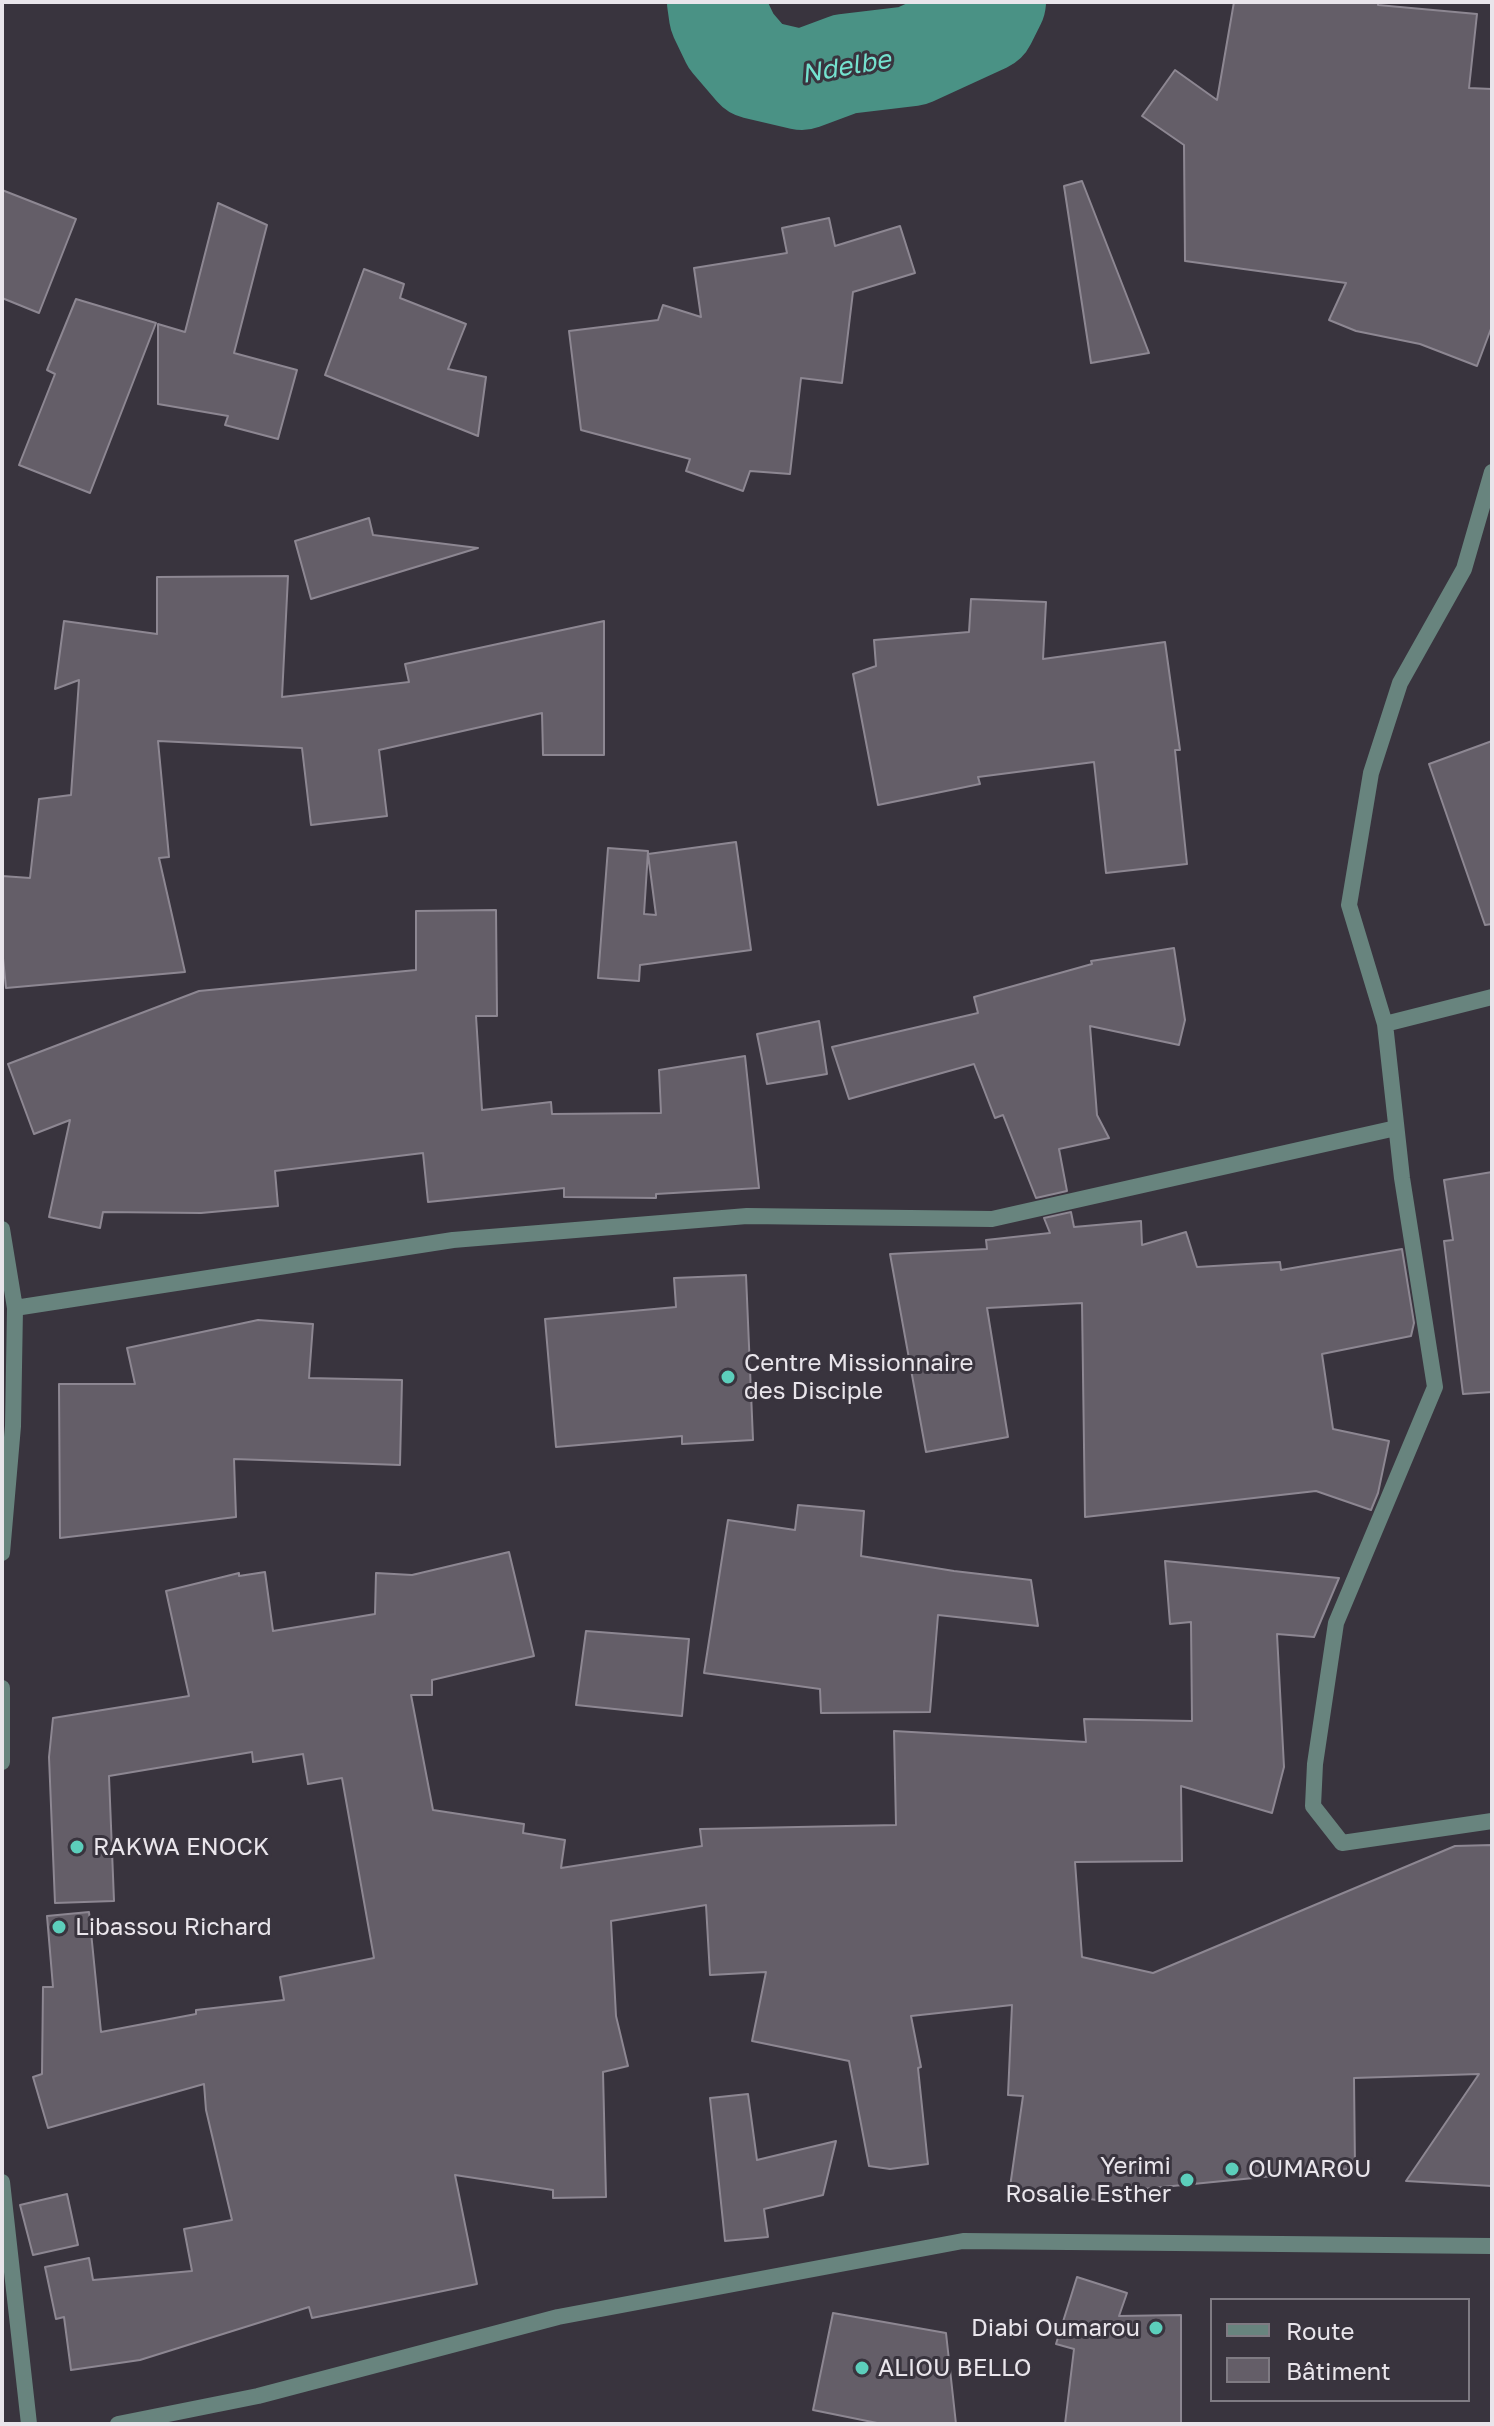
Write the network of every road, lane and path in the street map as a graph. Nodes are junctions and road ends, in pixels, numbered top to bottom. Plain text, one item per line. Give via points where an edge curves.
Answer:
1 (1492, 472) edge
2 (1492, 997) edge
3 (1385, 1024) junction
4 (1396, 1128) junction
5 (2, 1229) edge
6 (15, 1308) junction
7 (2, 1553) edge
8 (2, 1688) edge
9 (2, 1762) edge
10 (1492, 1821) edge
11 (2, 2182) edge
12 (1492, 2246) edge
13 (29, 2424) edge
14 (118, 2424) edge

1 - 3 street via 1464,569 1400,683 1371,773 1349,905
2 - 3 street
3 - 4 street
4 - 6 street via 992,1219 747,1216 453,1240
4 - 10 street via 1435,1387 1336,1623 1313,1806 1342,1843
5 - 6 street
6 - 7 street via 13,1426
8 - 9 street
11 - 13 street
12 - 14 street via 963,2241 558,2317 258,2396

